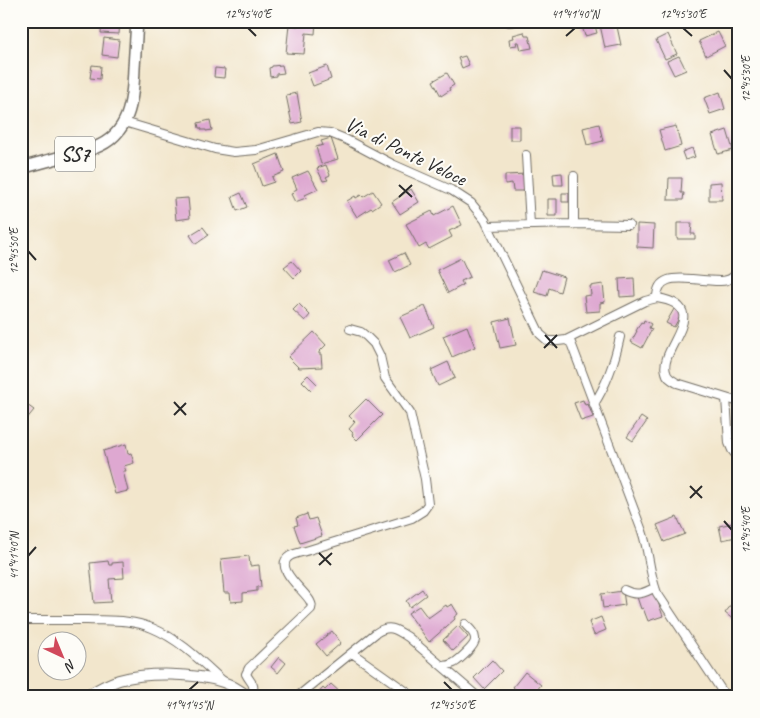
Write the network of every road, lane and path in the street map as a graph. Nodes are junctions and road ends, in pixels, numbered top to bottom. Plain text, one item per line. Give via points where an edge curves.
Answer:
1 (137, 21) edge
2 (123, 124) junction
3 (526, 155) dead end
4 (21, 168) edge
5 (574, 176) dead end
6 (574, 224) junction
7 (530, 225) junction
8 (629, 225) dead end
9 (488, 226) junction
10 (739, 266) edge
11 (657, 298) junction
12 (350, 329) dead end
13 (620, 337) dead end
14 (570, 340) junction
15 (726, 398) junction
16 (739, 402) edge
17 (594, 404) junction
18 (739, 459) edge
19 (655, 588) junction
20 (624, 590) dead end
21 (21, 620) edge
22 (465, 624) dead end
23 (352, 653) junction
24 (442, 666) junction
25 (224, 682) junction
26 (85, 697) edge
27 (249, 697) edge
28 (297, 697) edge
29 (414, 697) edge
30 (478, 697) edge
31 (726, 697) edge

1 - 2 main road, SS7 via 133,90
2 - 4 main road, SS7 via 111,139 97,147
2 - 9 street, Via di Ponte Veloce via 234,152 256,150 318,132 335,134 461,196
3 - 7 street
5 - 6 street
6 - 7 street
6 - 8 street
7 - 9 street
9 - 14 street, Via di Ponte Veloce via 540,334 548,341
10 - 11 street via 727,281 668,280 659,287
11 - 14 street via 645,301
11 - 15 street via 677,305 683,316 666,362 668,377
12 - 27 street via 364,334 374,344 385,378 410,413 428,504 423,512 412,518 287,558 284,564 286,571 310,600 311,609 249,668 246,674 254,688
13 - 17 street via 613,365
14 - 17 street
15 - 16 street
15 - 18 street via 730,446
17 - 19 street via 644,536
19 - 20 street via 638,594
19 - 31 street
21 - 25 street via 123,621 144,625 175,640
22 - 24 street via 474,634 475,642 455,662
23 - 24 street via 379,631 390,628 408,637
23 - 28 street
23 - 29 street
24 - 30 street
25 - 26 main road via 174,675 136,676 99,688
25 - 27 main road

